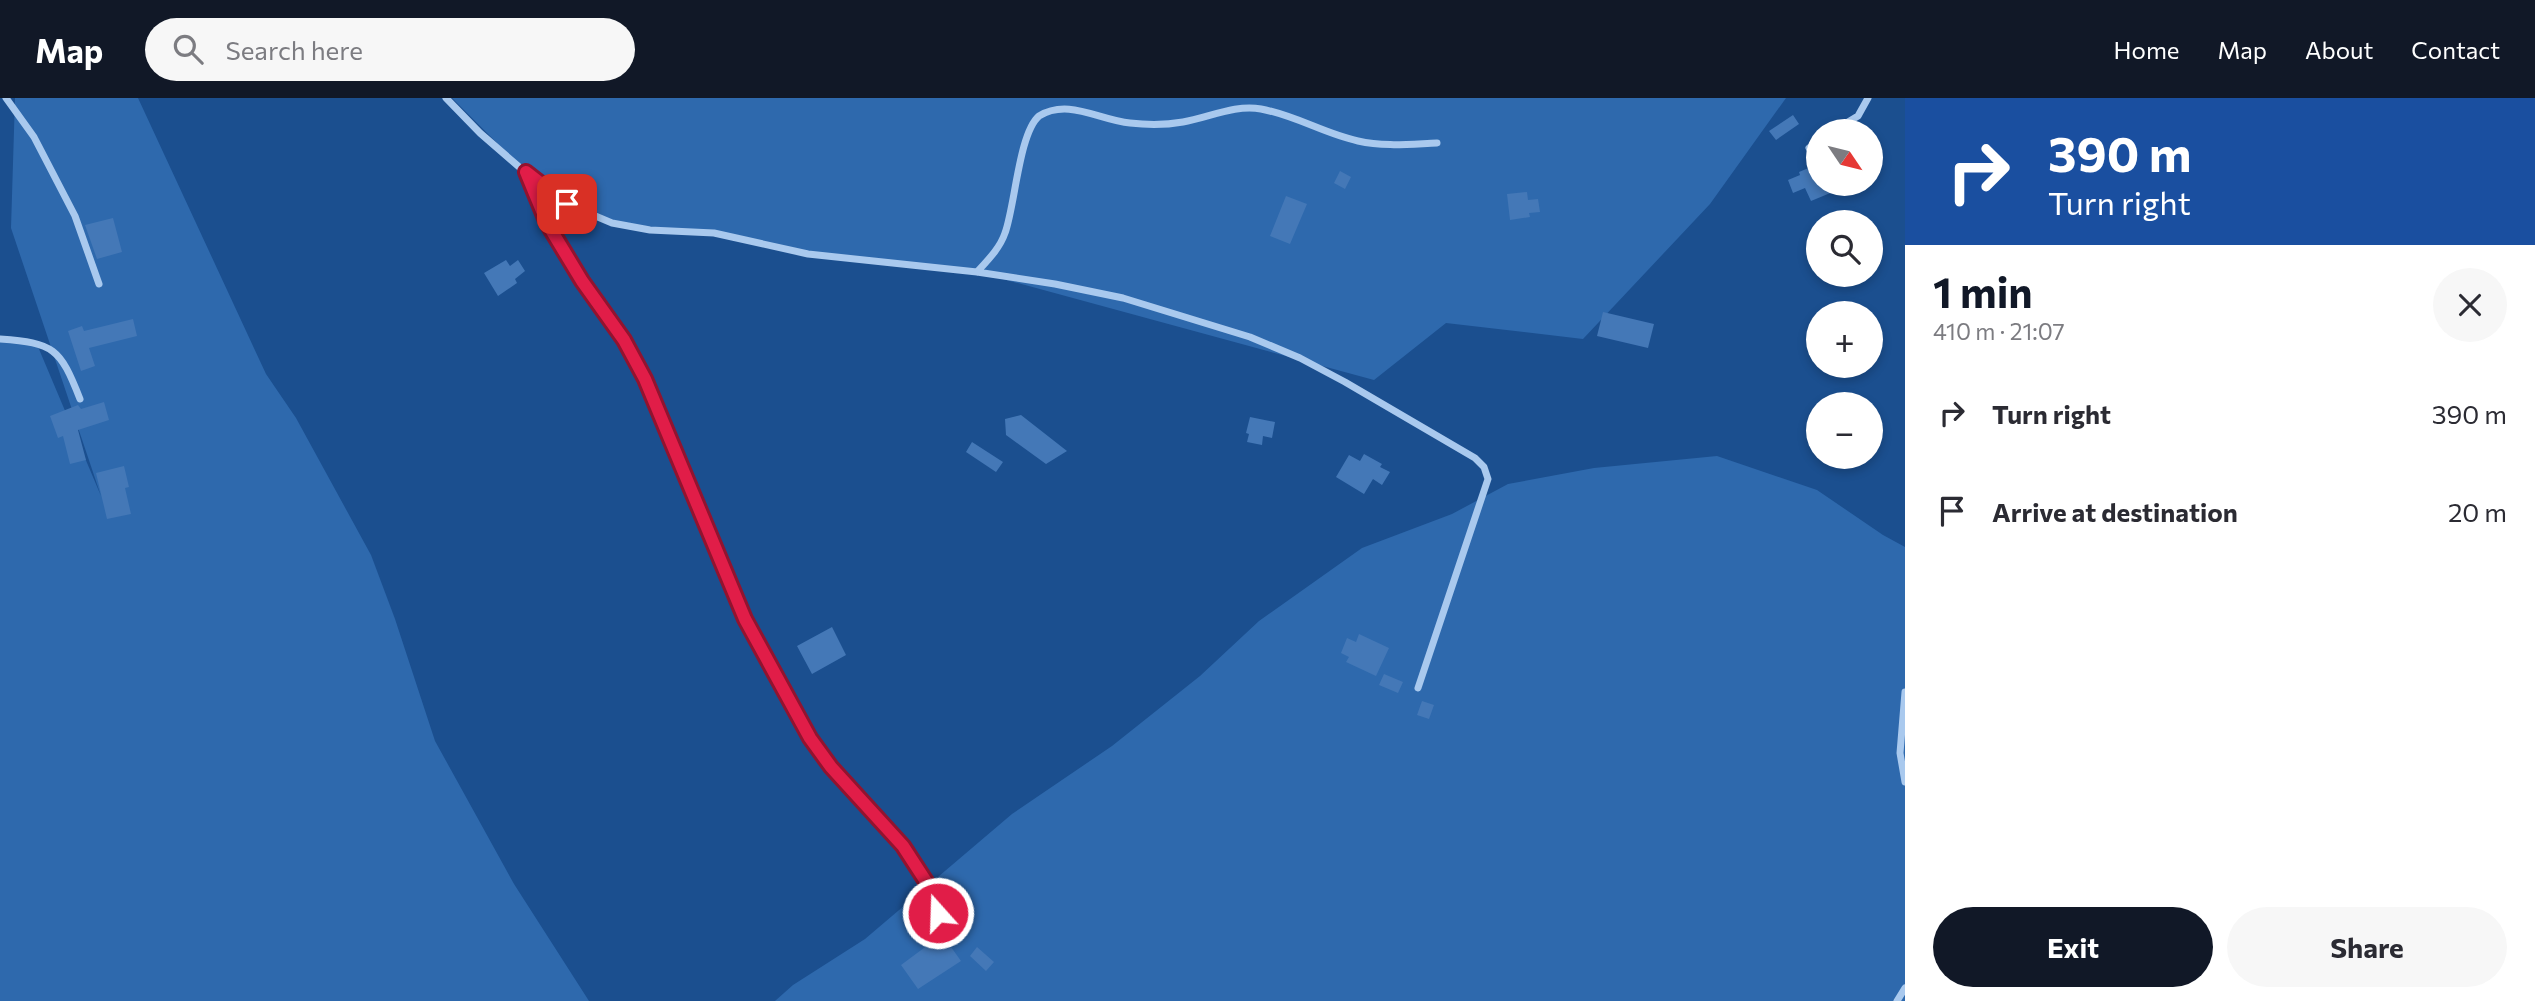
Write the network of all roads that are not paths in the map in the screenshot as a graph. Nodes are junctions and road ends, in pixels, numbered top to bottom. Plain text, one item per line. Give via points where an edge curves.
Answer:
1 (6, 98) edge
2 (446, 98) edge
3 (1868, 98) edge
4 (1853, 119) edge
5 (1437, 143) dead end
6 (526, 172) junction
7 (977, 272) junction
8 (99, 284) dead end
9 (0, 339) edge
10 (80, 399) dead end
11 (1418, 688) dead end
12 (1905, 692) edge
13 (1905, 782) edge
14 (925, 930) dead end
15 (1905, 988) edge
16 (1898, 1001) edge

1 - 8 street via 33,137 75,216
2 - 6 street
3 - 4 street
5 - 7 street via 1358,141 1259,108 1153,124 1112,121 1074,106 1060,106 1036,118 1024,148 1005,234
6 - 7 street via 567,204 612,223 714,233 808,254
6 - 14 street via 547,223 645,379 745,619 810,738 903,846 938,900 938,913
7 - 11 street via 1123,298 1250,337 1345,382 1475,458 1488,479
9 - 10 street via 36,342 55,352
12 - 13 street via 1900,753
15 - 16 street

